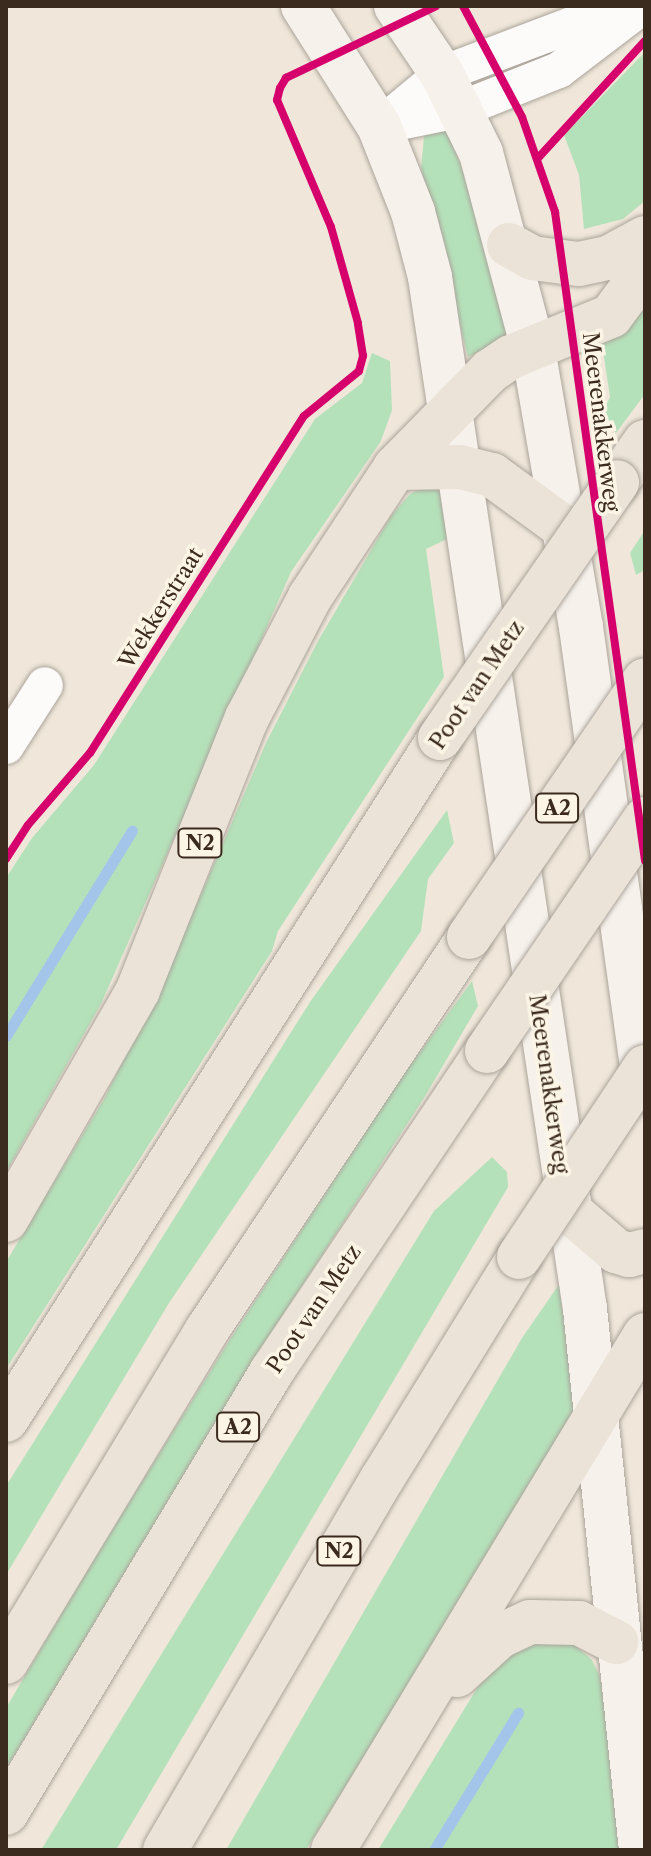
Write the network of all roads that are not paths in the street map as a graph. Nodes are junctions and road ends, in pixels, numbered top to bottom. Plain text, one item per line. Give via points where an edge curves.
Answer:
1 (303, 6) edge
2 (396, 6) edge
3 (637, 10) edge
4 (450, 92) junction
5 (379, 126) junction
6 (645, 238) edge
7 (509, 245) junction
8 (645, 270) edge
9 (533, 349) junction
10 (451, 408) junction
11 (645, 442) edge
12 (460, 467) junction
13 (395, 468) junction
14 (566, 529) junction
15 (645, 680) edge
16 (45, 685) dead end
17 (6, 746) edge
18 (645, 819) edge
19 (645, 1067) edge
20 (645, 1091) edge
21 (567, 1209) junction
22 (6, 1220) edge
23 (645, 1251) edge
24 (645, 1335) edge
25 (598, 1415) junction
26 (6, 1420) edge
27 (616, 1642) junction
28 (6, 1662) edge
29 (428, 1700) junction
30 (6, 1813) edge
31 (165, 1850) edge
32 (333, 1850) edge
33 (641, 1850) edge

1 - 5 main road, Meerenakkerweg
2 - 4 main road
3 - 4 street via 559,70
4 - 5 street
4 - 7 main road via 481,153
5 - 10 main road, Meerenakkerweg via 422,244
6 - 7 highway via 608,258 579,264 532,258
7 - 9 main road
8 - 9 highway via 611,316
9 - 10 highway via 490,371
9 - 14 main road
10 - 12 main road, Meerenakkerweg
10 - 13 highway, N2
11 - 26 highway, Poot van Metz, bridge via 440,738
12 - 13 highway
12 - 14 highway via 500,480
12 - 21 main road, Meerenakkerweg
13 - 22 highway, N2 via 310,597 247,718 138,990
14 - 20 main road
15 - 28 highway, A2, bridge via 207,1330
16 - 17 street
18 - 30 highway, Poot van Metz / A2, bridge via 272,1371
19 - 31 highway, N2, bridge via 519,1257 366,1506
21 - 23 highway via 616,1251
21 - 25 main road, Meerenakkerweg
24 - 25 highway
25 - 27 main road, Meerenakkerweg
25 - 29 highway
27 - 29 highway via 579,1623 530,1622 500,1636
27 - 33 main road, Meerenakkerweg
29 - 32 highway

